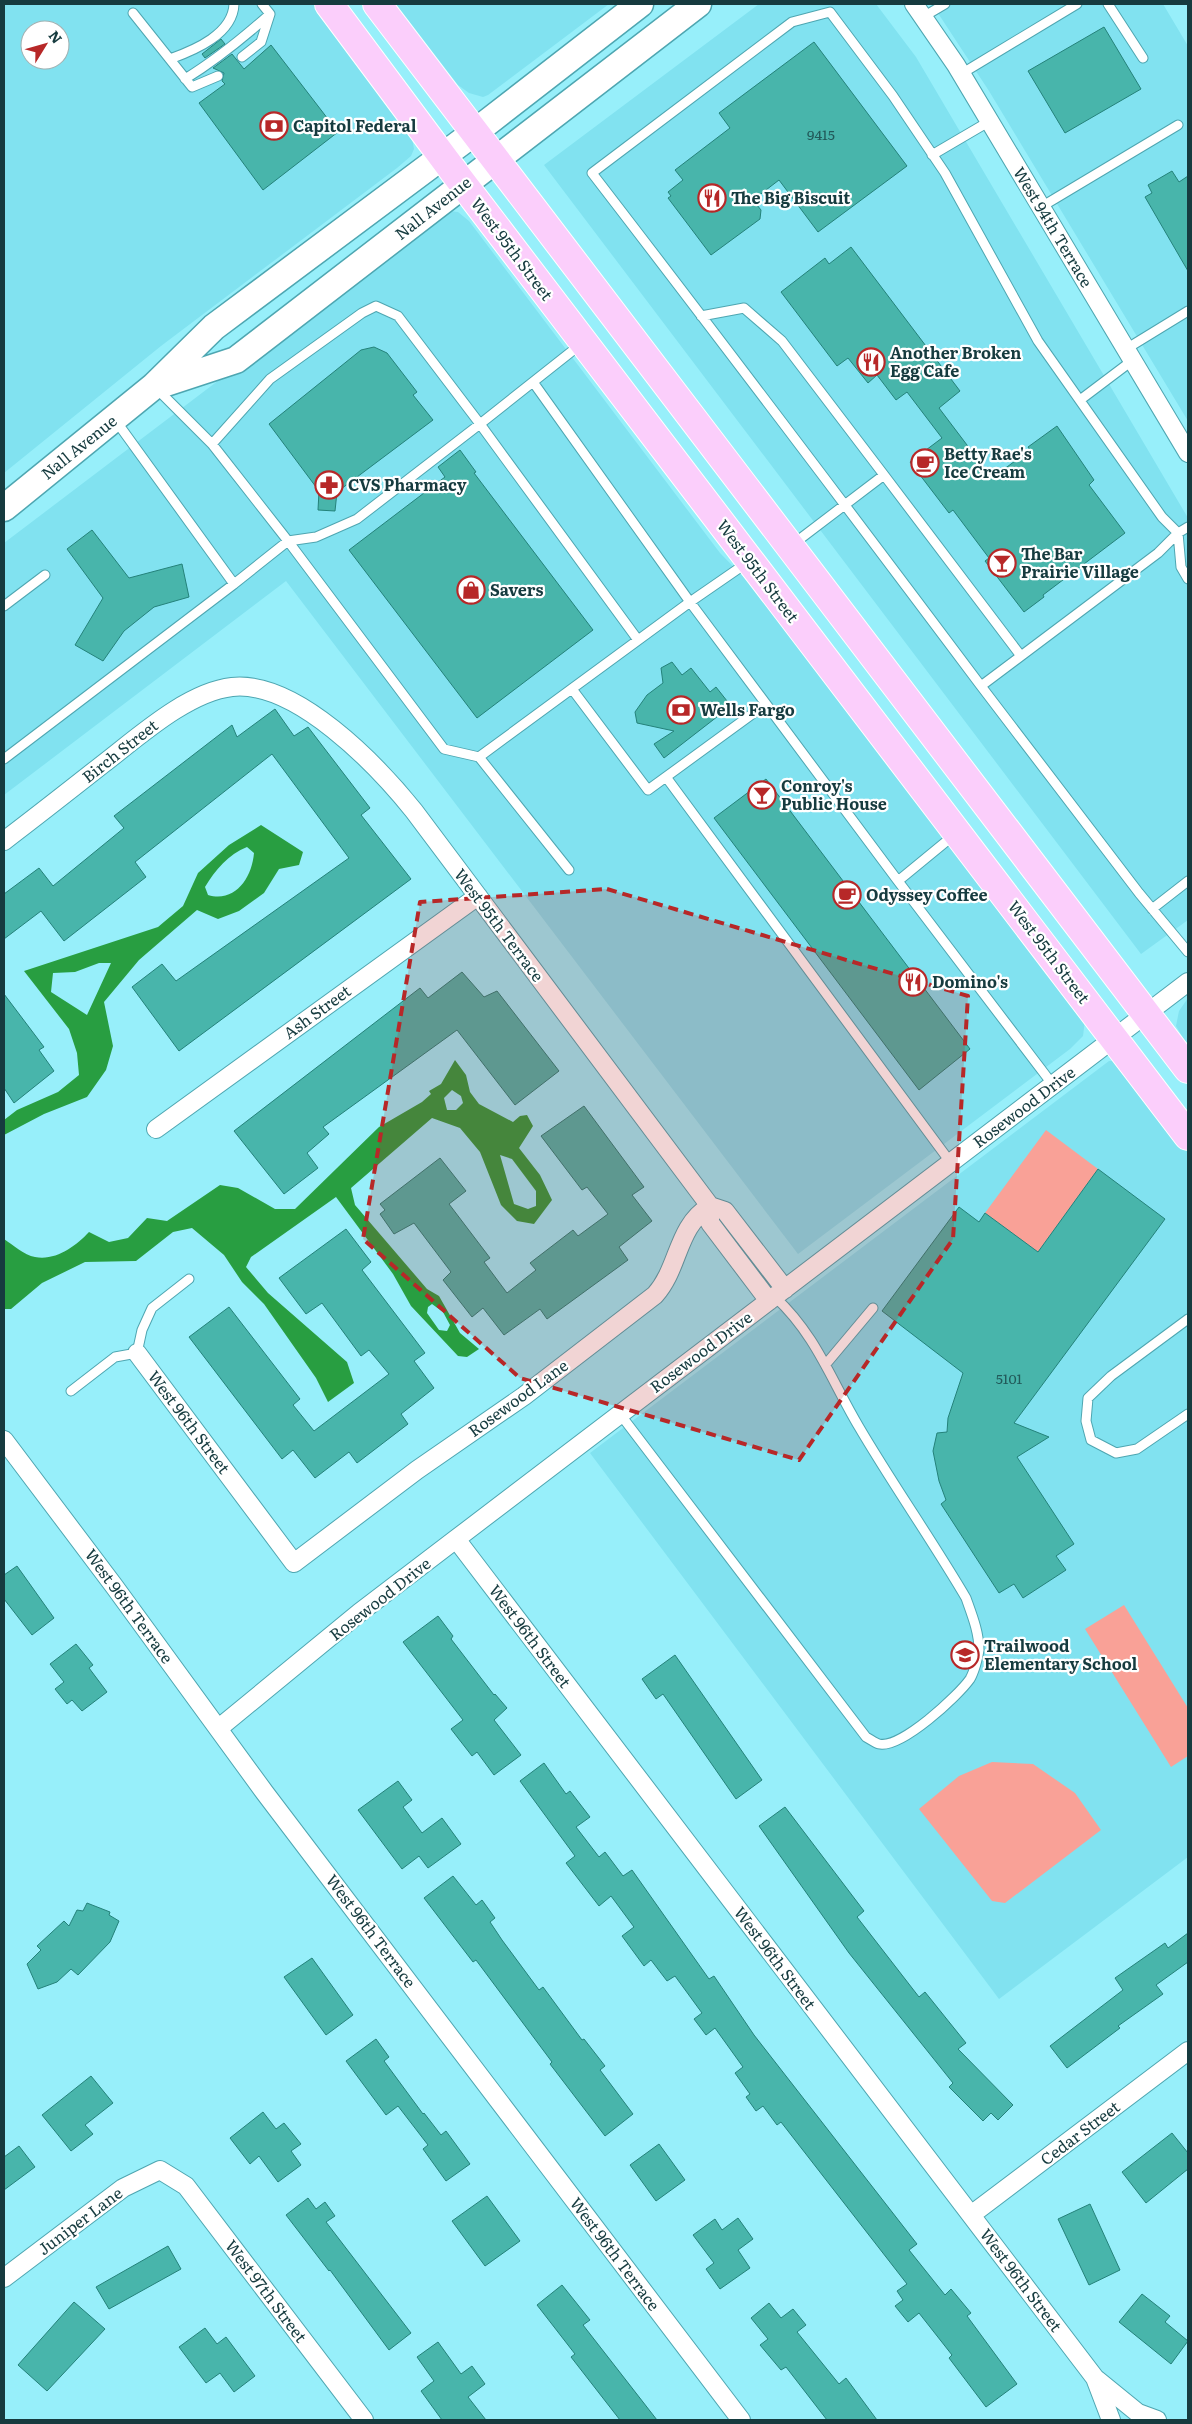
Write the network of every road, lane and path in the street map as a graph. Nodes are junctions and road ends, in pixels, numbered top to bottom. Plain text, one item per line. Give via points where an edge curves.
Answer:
1 (234, 4) edge
2 (262, 4) edge
3 (329, 4) edge
4 (377, 4) edge
5 (640, 4) edge
6 (698, 4) edge
7 (944, 4) edge
8 (1077, 4) edge
9 (1108, 4) edge
10 (918, 10) edge
11 (133, 13) dead end
12 (270, 14) junction
13 (242, 57) dead end
14 (1142, 58) dead end
15 (170, 59) junction
16 (961, 74) junction
17 (218, 76) dead end
18 (185, 79) junction
19 (990, 121) junction
20 (1178, 125) dead end
21 (475, 132) junction
22 (932, 155) junction
23 (442, 157) junction
24 (496, 160) junction
25 (463, 184) junction
26 (1042, 207) junction
27 (1188, 311) edge
28 (701, 316) junction
29 (584, 342) junction
30 (1130, 354) junction
31 (533, 382) junction
32 (154, 386) junction
33 (1080, 400) junction
34 (114, 418) junction
35 (480, 424) junction
36 (212, 444) junction
37 (1188, 453) edge
38 (884, 475) junction
39 (844, 505) junction
40 (4, 508) edge
41 (1188, 527) edge
42 (1178, 533) junction
43 (288, 541) junction
44 (790, 547) junction
45 (750, 560) junction
46 (45, 575) dead end
47 (1188, 579) edge
48 (234, 584) junction
49 (690, 602) junction
50 (4, 606) edge
51 (638, 640) junction
52 (1021, 656) junction
53 (981, 686) junction
54 (249, 688) joint
55 (572, 689) junction
56 (766, 704) junction
57 (479, 757) junction
58 (4, 759) edge
59 (666, 777) junction
60 (958, 832) junction
61 (4, 841) edge
62 (569, 870) dead end
63 (898, 881) junction
64 (1188, 881) edge
65 (478, 896) junction
66 (1152, 909) junction
67 (1188, 952) edge
68 (1188, 982) edge
69 (1146, 1014) junction
70 (1115, 1038) junction
71 (1188, 1069) edge
72 (1053, 1085) junction
73 (156, 1128) dead end
74 (1188, 1136) edge
75 (950, 1163) junction
76 (710, 1206) junction
77 (189, 1279) dead end
78 (776, 1296) junction
79 (873, 1308) dead end
80 (1188, 1319) edge
81 (138, 1352) junction
82 (826, 1364) junction
83 (71, 1391) dead end
84 (620, 1414) junction
85 (1188, 1414) edge
86 (4, 1440) edge
87 (456, 1539) junction
88 (294, 1563) joint
89 (218, 1728) junction
90 (1188, 2051) edge
91 (160, 2170) joint
92 (970, 2215) junction
93 (4, 2278) edge
94 (1095, 2378) junction
95 (364, 2420) edge
96 (741, 2420) edge
97 (1111, 2420) edge
98 (1157, 2420) edge

1 - 15 lane via 229,25 194,51
2 - 12 lane
3 - 23 main road, West 95th Street
4 - 21 main road
5 - 21 main road, Nall Avenue
6 - 24 main road, Nall Avenue
7 - 10 lane
8 - 16 lane
9 - 14 lane
10 - 16 street, West 94th Terrace
11 - 15 lane
12 - 13 lane via 261,42
12 - 18 lane via 226,51
15 - 18 lane
16 - 19 street, West 94th Terrace
17 - 18 lane via 192,87
19 - 22 lane
19 - 26 street, West 94th Terrace
20 - 26 lane
21 - 23 main road, Nall Avenue
21 - 24 main road
22 - 28 lane via 893,96 830,12 792,22 592,173
22 - 33 lane via 1038,341
23 - 25 main road, West 95th Street
23 - 32 main road, Nall Avenue via 214,327
24 - 25 main road, Nall Avenue
24 - 44 main road
25 - 29 main road, West 95th Street
25 - 32 main road, Nall Avenue via 236,360
26 - 30 street, West 94th Terrace
27 - 30 lane
28 - 38 lane via 744,308 782,341
28 - 39 lane
29 - 31 lane
29 - 45 main road, West 95th Street
30 - 33 lane
30 - 37 street, West 94th Terrace
31 - 35 lane
31 - 49 lane
32 - 34 main road, Nall Avenue
32 - 36 lane
33 - 42 lane via 1162,517
34 - 40 main road, Nall Avenue
34 - 48 lane
35 - 36 lane via 398,316 376,306 270,378
35 - 43 lane via 357,519 316,537
35 - 51 lane
36 - 43 lane
38 - 39 lane
38 - 52 lane
39 - 44 lane
39 - 53 lane
41 - 42 lane
42 - 47 lane via 1181,567
42 - 52 lane via 1158,553
43 - 48 lane
43 - 57 lane via 444,749
44 - 69 main road
45 - 49 lane
45 - 60 main road, West 95th Street
46 - 50 lane
48 - 58 lane
49 - 51 lane
49 - 56 lane
51 - 55 lane
52 - 53 lane
53 - 66 lane
54 - 61 street, Birch Street via 232,687 206,694 163,717
54 - 65 street, West 95th Terrace via 283,697 338,733 396,789
55 - 57 lane
55 - 59 lane via 648,790
56 - 59 lane
56 - 63 lane
57 - 62 lane
59 - 75 lane
60 - 63 lane
60 - 70 main road, West 95th Street
63 - 72 lane
64 - 66 lane
65 - 73 street, Ash Street
65 - 76 street, West 95th Terrace
66 - 67 lane
68 - 69 street, Rosewood Drive
69 - 70 street, Rosewood Drive
69 - 71 main road
70 - 72 street, Rosewood Drive
70 - 74 main road, West 95th Street
72 - 75 street, Rosewood Drive
75 - 78 street, Rosewood Drive
76 - 78 street, West 95th Terrace via 725,1211
76 - 88 street, Rosewood Lane via 697,1214 688,1226 666,1280 655,1295 524,1396 417,1470
77 - 81 lane via 152,1308 142,1330
78 - 82 lane via 793,1313
78 - 84 street, Rosewood Drive
79 - 82 lane
80 - 85 lane via 1111,1376 1088,1398 1086,1421 1091,1440 1116,1453 1137,1450
81 - 83 lane via 115,1357
81 - 88 street, West 96th Street
82 - 84 lane via 858,1427 966,1598 977,1629 979,1651 965,1685 907,1736 894,1742 880,1744 866,1737
84 - 87 street, Rosewood Drive
86 - 89 street, West 96th Terrace
87 - 89 street, Rosewood Drive
87 - 92 street, West 96th Street
89 - 96 street, West 96th Terrace
90 - 92 street, Cedar Street
91 - 93 street, Juniper Lane via 122,2188
91 - 95 street, West 97th Street via 186,2186
92 - 94 street, West 96th Street
94 - 97 street, West 96th Street
94 - 98 street, West 96th Street via 1138,2413

